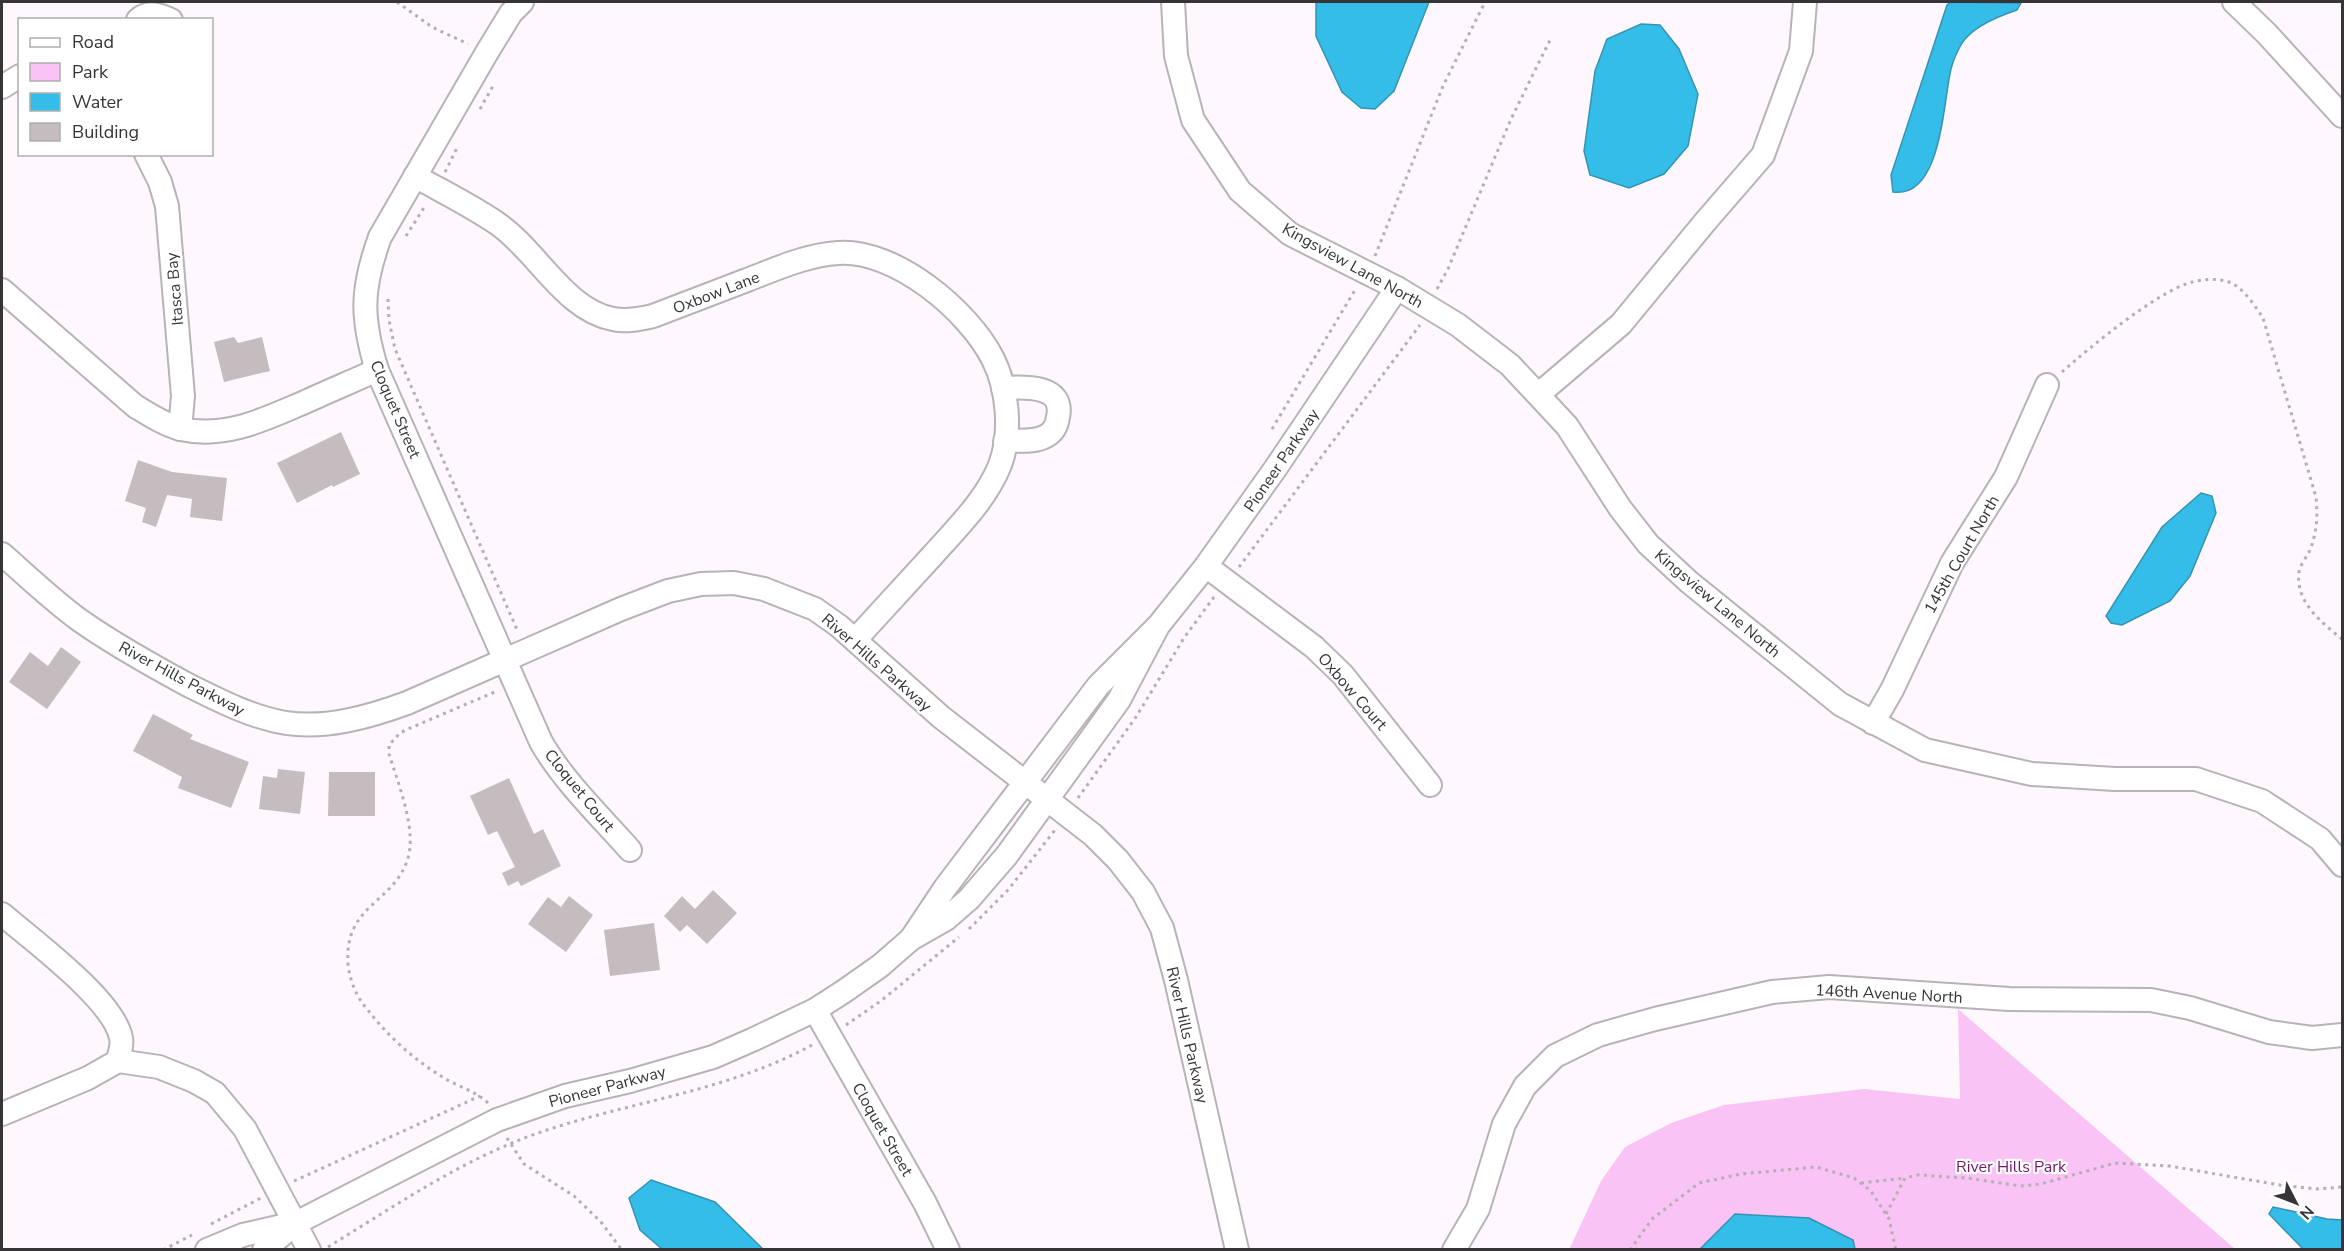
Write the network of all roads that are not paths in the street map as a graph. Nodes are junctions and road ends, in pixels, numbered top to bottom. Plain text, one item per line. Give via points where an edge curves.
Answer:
1 (522, 2) edge
2 (1173, 2) edge
3 (1805, 2) edge
4 (2234, 2) edge
5 (140, 18) edge
6 (166, 18) edge
7 (18, 77) edge
8 (2, 87) edge
9 (2343, 116) edge
10 (147, 156) edge
11 (415, 176) junction
12 (1397, 288) junction
13 (2, 290) edge
14 (377, 370) junction
15 (2048, 385) road end
16 (1003, 388) junction
17 (1539, 394) junction
18 (180, 429) junction
19 (1005, 441) junction
20 (2, 554) edge
21 (1206, 566) junction
22 (1158, 626) junction
23 (855, 640) junction
24 (506, 660) junction
25 (1873, 723) junction
26 (1024, 783) junction
27 (1430, 785) dead end
28 (1048, 801) junction
29 (630, 850) dead end
30 (2343, 865) edge
31 (2, 914) edge
32 (911, 939) junction
33 (815, 1010) junction
34 (2343, 1035) edge
35 (120, 1050) junction
36 (2, 1114) edge
37 (296, 1223) junction
38 (318, 1248) edge
39 (207, 1250) edge
40 (264, 1250) edge
41 (948, 1250) edge
42 (1237, 1250) edge
43 (1454, 1250) edge

1 - 11 street, Cloquet Street via 505,23
2 - 12 street, Kingsview Lane North via 1176,56 1193,120 1240,192 1290,234
3 - 17 street via 1801,51 1763,155 1621,324
4 - 9 street
5 - 6 street via 157,14
7 - 8 street
10 - 18 street, Itasca Bay via 167,206 183,396
11 - 14 street, Cloquet Street via 380,237 365,286 364,315
11 - 16 street, Oxbow Lane via 499,225 581,305 614,320 653,316 819,255 840,253 880,259 925,284 976,333 993,359
12 - 17 street, Kingsview Lane North via 1475,338
12 - 21 street, Pioneer Parkway
13 - 18 street via 135,406
14 - 18 street via 237,429
14 - 24 street, Cloquet Street
15 - 25 street, 145th Court North via 2006,477 1952,563
16 - 19 street, Oxbow Lane
16 - 19 street via 1032,386 1046,391 1056,400 1059,413 1056,426 1047,436
17 - 25 street, Kingsview Lane North via 1567,426 1648,544 1840,704
19 - 23 street, Oxbow Lane via 1000,465 968,516
20 - 24 street, River Hills Parkway via 50,597 114,643 237,709 287,723 318,724 379,714
21 - 22 street, Pioneer Parkway
21 - 27 street, Oxbow Court via 1314,647 1343,675
22 - 26 street, Pioneer Parkway via 1098,686
22 - 28 street, Pioneer Parkway via 1119,700
23 - 24 street, River Hills Parkway via 815,609 789,597 734,583 701,584 668,591 621,609
23 - 26 street, River Hills Parkway via 941,717
24 - 29 street, Cloquet Court via 549,757
25 - 30 street, Kingsview Lane North via 1925,750 2032,774 2196,779 2262,801 2320,839
26 - 28 street, River Hills Parkway
26 - 32 street, Pioneer Parkway
28 - 32 street, Pioneer Parkway via 969,899 946,919
28 - 42 street, River Hills Parkway via 1093,835 1118,860 1143,892 1162,928
31 - 35 street via 93,993 115,1022
32 - 33 street, Pioneer Parkway via 880,966
33 - 37 street, Pioneer Parkway via 713,1057 565,1096 497,1120
33 - 41 street, Cloquet Street
34 - 43 street, 146th Avenue North via 2312,1038 2269,1032 2151,1000 2009,999 1829,987 1772,992 1655,1019 1598,1035 1555,1056 1525,1086 1504,1124 1478,1209
35 - 36 street via 88,1078
35 - 37 street via 215,1094 245,1129
37 - 38 street
37 - 39 street, Pioneer Parkway via 243,1235
37 - 40 street, Pioneer Parkway

